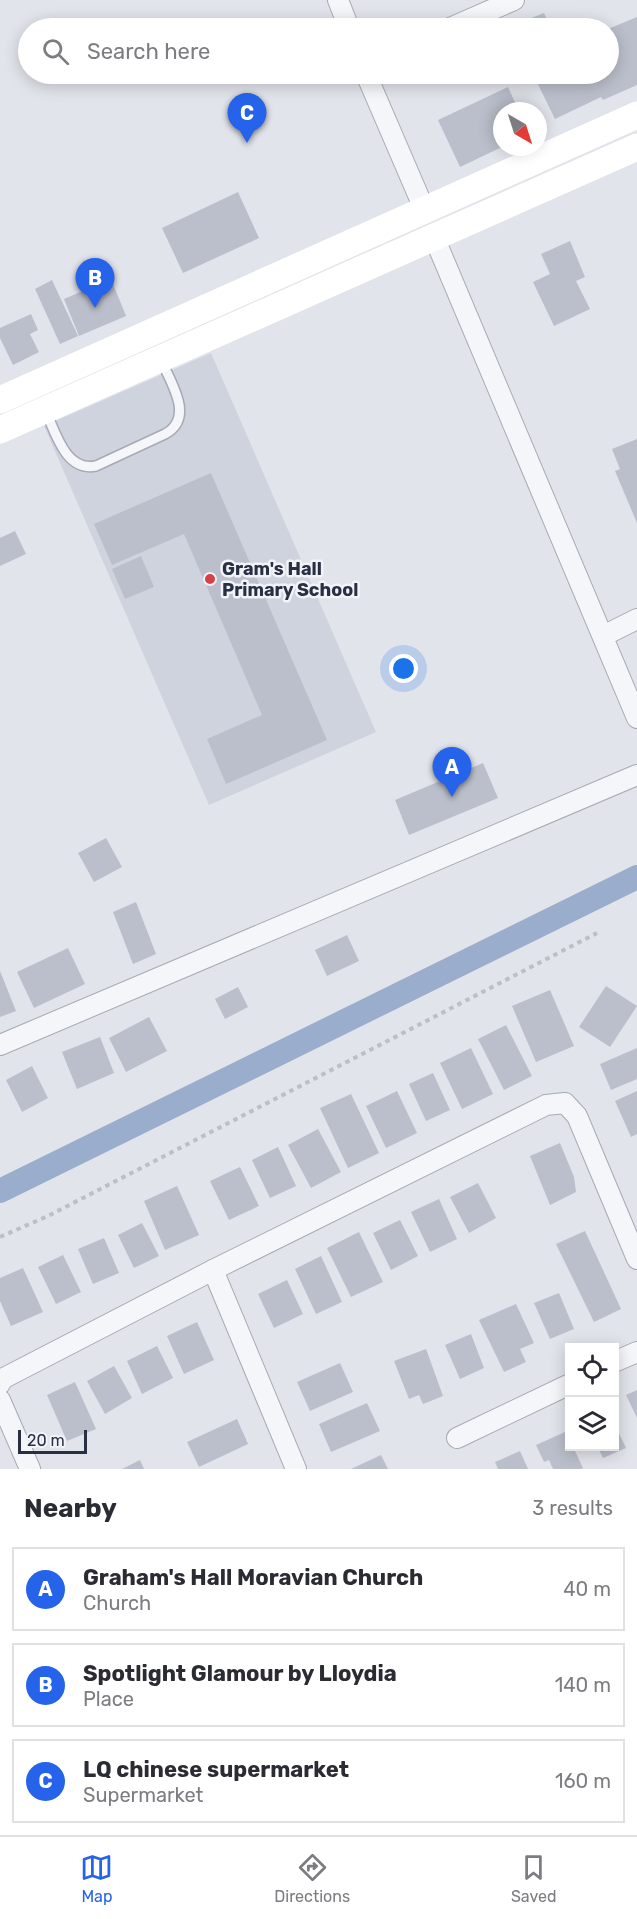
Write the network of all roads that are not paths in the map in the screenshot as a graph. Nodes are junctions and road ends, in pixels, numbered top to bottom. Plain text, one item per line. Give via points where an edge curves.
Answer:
1 (338, 0) edge
2 (514, 0) edge
3 (345, 18) edge
4 (473, 18) edge
5 (370, 84) edge
6 (637, 115) edge
7 (637, 147) edge
8 (424, 211) junction
9 (434, 237) junction
10 (154, 345) junction
11 (39, 398) junction
12 (0, 400) edge
13 (0, 430) edge
14 (637, 619) edge
15 (603, 636) junction
16 (637, 718) edge
17 (637, 775) edge
18 (0, 1045) edge
19 (637, 1259) edge
20 (213, 1270) junction
21 (637, 1352) edge
22 (619, 1360) edge
23 (0, 1384) edge
24 (565, 1386) edge
25 (0, 1400) edge
26 (458, 1438) dead end
27 (30, 1469) edge
28 (296, 1469) edge

1 - 3 street
2 - 4 street
5 - 8 street
6 - 8 main road
7 - 9 main road
8 - 10 main road
9 - 10 main road
9 - 15 street
10 - 11 main road
10 - 11 lane via 180,408 179,420 171,431 96,466 85,467 70,459
11 - 12 main road
11 - 13 main road
14 - 15 street
15 - 16 street
17 - 18 street
19 - 20 street via 576,1116 565,1103 546,1105
20 - 23 street via 2,1379
20 - 28 street
21 - 22 street
24 - 26 street
25 - 27 street

